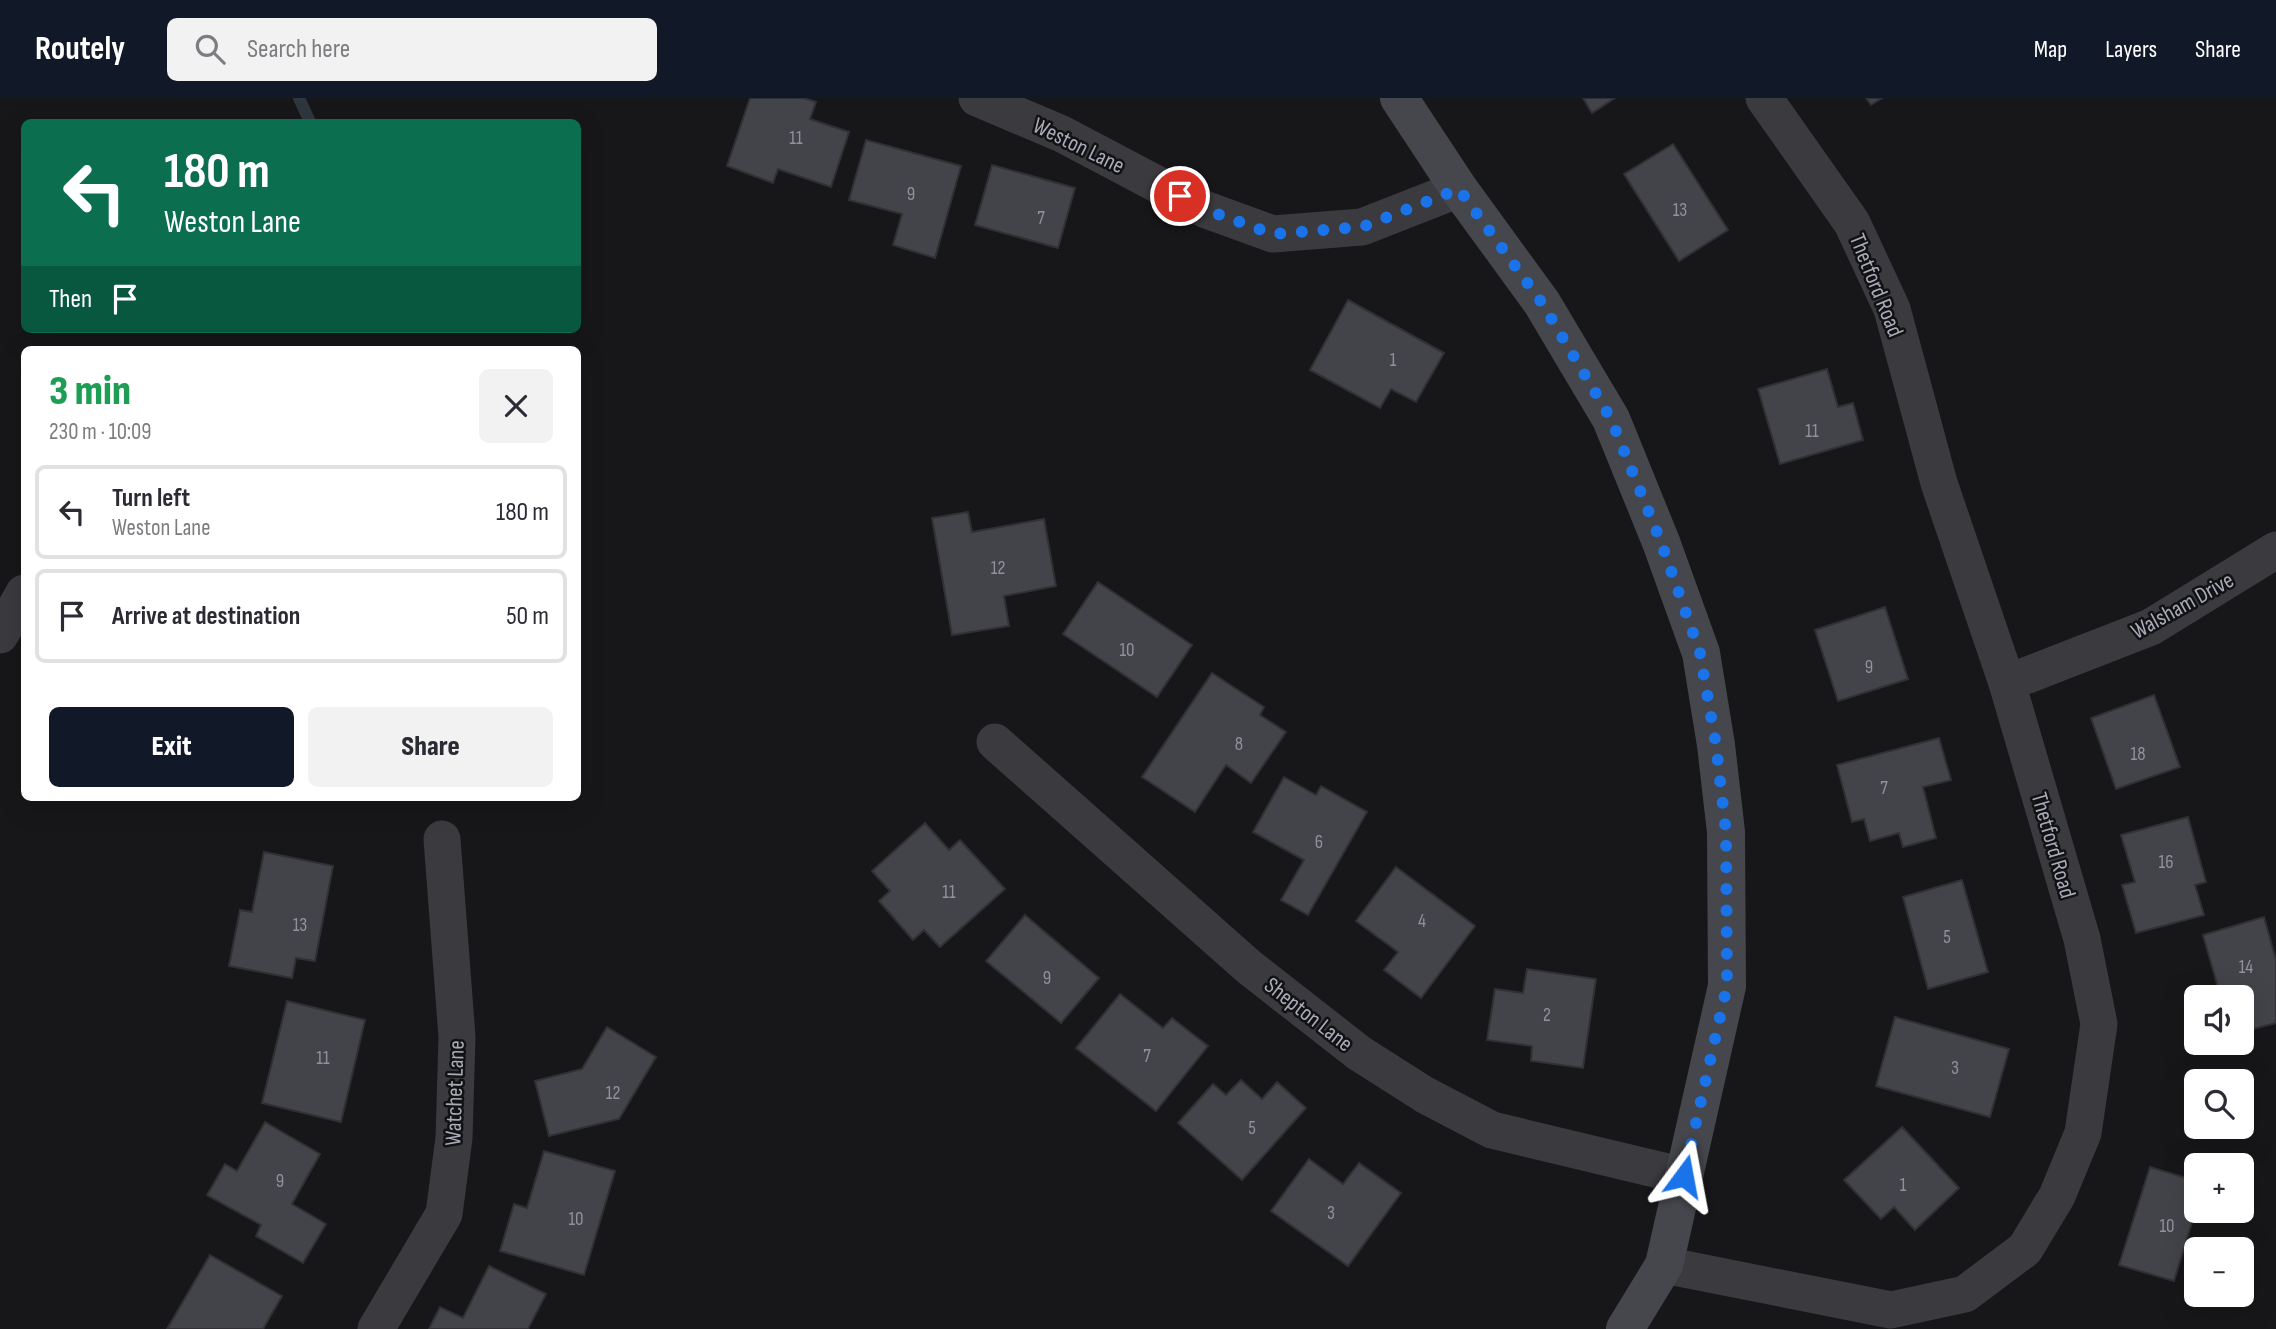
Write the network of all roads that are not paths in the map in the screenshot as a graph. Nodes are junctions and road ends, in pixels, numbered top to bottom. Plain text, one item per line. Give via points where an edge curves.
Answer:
1 (976, 98) edge
2 (1399, 98) edge
3 (1764, 98) edge
4 (1459, 189) junction
5 (2276, 550) edge
6 (21, 598) edge
7 (0, 635) edge
8 (2007, 683) junction
9 (995, 742) dead end
10 (442, 839) dead end
11 (1684, 1176) junction
12 (1664, 1265) junction
13 (376, 1329) edge
14 (1625, 1329) edge

1 - 4 street, Weston Lane via 1062,134 1204,209 1273,234 1362,227
2 - 4 main road
3 - 8 street, Thetford Road via 1852,223 1892,309 1939,483
4 - 11 main road via 1542,303 1611,419 1700,653 1726,832 1727,986
5 - 8 street, Walsham Drive via 2151,627
6 - 7 street
8 - 12 street, Thetford Road via 2082,939 2099,1024 2083,1133 2057,1196 2025,1249 1965,1294 1891,1310
9 - 11 street, Shepton Lane via 1249,967 1359,1054 1492,1130
10 - 13 street, Watchet Lane via 457,1037 454,1138 444,1214
11 - 12 main road
12 - 14 main road

